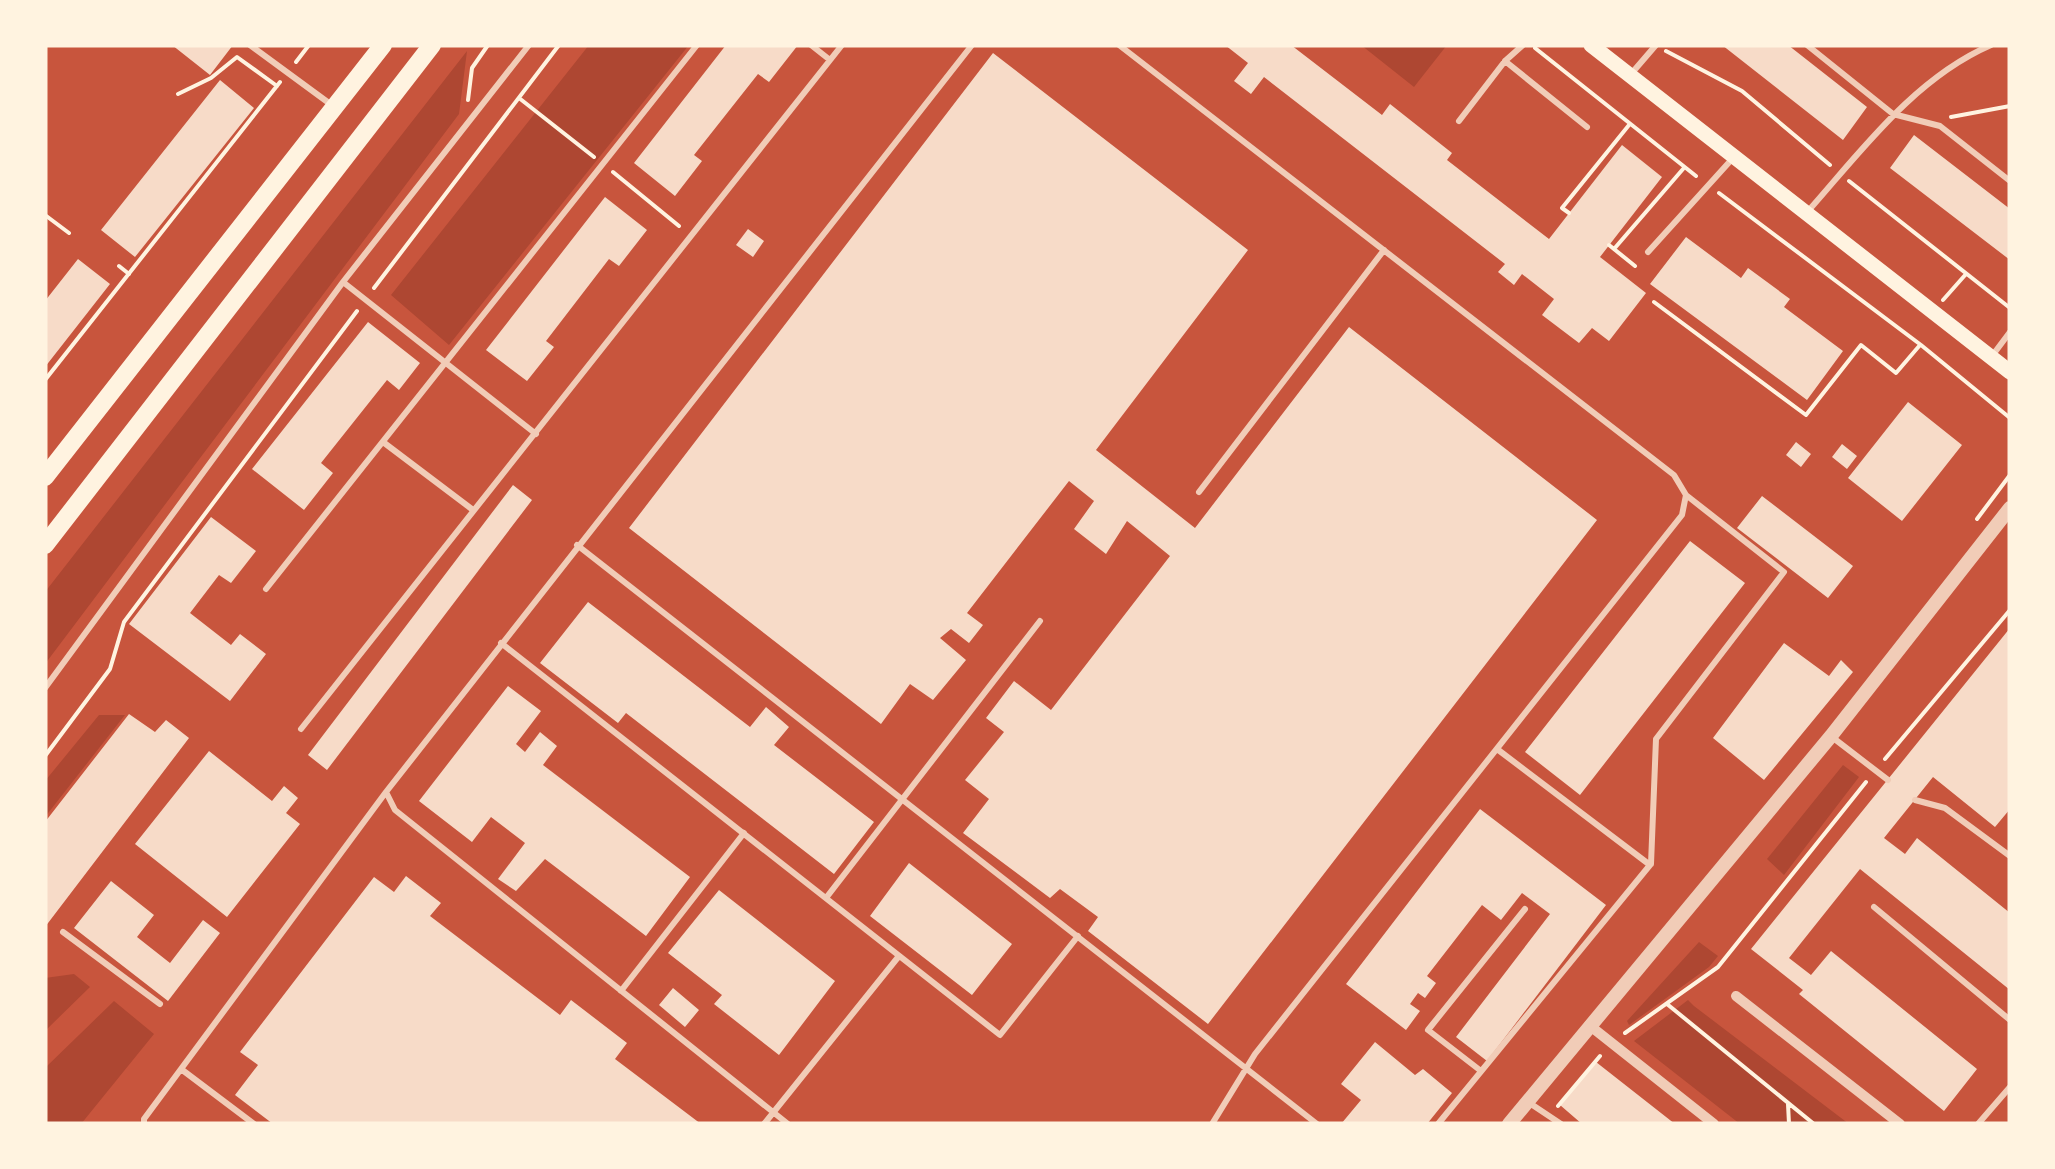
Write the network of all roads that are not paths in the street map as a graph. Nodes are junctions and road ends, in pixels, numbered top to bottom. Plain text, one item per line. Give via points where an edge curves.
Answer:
1 (250, 45) edge
2 (384, 45) edge
3 (432, 45) edge
4 (529, 45) edge
5 (698, 45) edge
6 (811, 45) edge
7 (842, 45) edge
8 (972, 45) edge
9 (1119, 45) edge
10 (1523, 45) edge
11 (1591, 45) edge
12 (1656, 45) edge
13 (1807, 45) edge
14 (1991, 45) edge
15 (830, 60) junction
16 (1505, 61) junction
17 (1630, 75) junction
18 (334, 107) junction
19 (1893, 114) junction
20 (1459, 120) dead end
21 (1587, 127) dead end
22 (1734, 157) junction
23 (2010, 181) edge
24 (1806, 213) junction
25 (1384, 250) junction
26 (1648, 252) dead end
27 (343, 282) junction
28 (2010, 332) edge
29 (1991, 358) junction
30 (446, 363) junction
31 (2010, 372) edge
32 (536, 434) junction
33 (383, 442) junction
34 (45, 477) edge
35 (1200, 492) dead end
36 (1686, 495) junction
37 (2010, 508) edge
38 (473, 510) junction
39 (577, 545) junction
40 (45, 546) edge
41 (266, 588) dead end
42 (1040, 622) dead end
43 (501, 643) junction
44 (45, 688) edge
45 (301, 729) dead end
46 (1831, 736) junction
47 (1497, 748) junction
48 (1888, 780) dead end
49 (386, 792) junction
50 (903, 800) junction
51 (1914, 800) dead end
52 (744, 834) junction
53 (2010, 856) edge
54 (1650, 865) junction
55 (826, 898) junction
56 (1874, 907) dead end
57 (1525, 909) dead end
58 (64, 932) dead end
59 (1078, 936) junction
60 (900, 956) junction
61 (621, 991) junction
62 (1736, 996) dead end
63 (160, 1004) dead end
64 (2010, 1020) edge
65 (1589, 1025) junction
66 (1246, 1068) junction
67 (181, 1069) junction
68 (1481, 1071) junction
69 (2010, 1087) edge
70 (1527, 1101) junction
71 (773, 1112) junction
72 (144, 1124) edge
73 (254, 1124) edge
74 (764, 1124) edge
75 (788, 1124) edge
76 (1212, 1124) edge
77 (1317, 1124) edge
78 (1438, 1124) edge
79 (1509, 1124) edge
80 (1560, 1124) edge
81 (1714, 1124) edge
82 (1900, 1124) edge
83 (1978, 1124) edge

1 - 18 lane
2 - 18 main road
3 - 40 main road
4 - 27 lane
5 - 30 lane
6 - 15 lane
7 - 15 lane
8 - 39 lane
9 - 25 lane
10 - 16 lane
11 - 17 main road
12 - 17 lane
13 - 19 lane
14 - 19 lane via 1966,56
15 - 32 lane
16 - 20 lane
16 - 21 lane
17 - 22 main road
18 - 34 main road
19 - 23 lane via 1940,126
19 - 24 lane
22 - 24 main road
22 - 26 lane
24 - 29 main road
25 - 35 lane
25 - 36 lane via 1674,475
27 - 30 lane
27 - 44 lane
28 - 29 lane
29 - 31 main road
30 - 32 lane
30 - 33 lane
32 - 38 lane
33 - 38 lane
33 - 41 lane
36 - 47 lane via 1682,515
36 - 54 lane via 1784,572 1656,739
37 - 46 street
38 - 45 lane
39 - 43 lane
39 - 50 lane
42 - 50 lane
43 - 49 lane
43 - 52 lane
46 - 48 lane
46 - 65 street
47 - 54 lane
47 - 66 lane
49 - 61 lane via 395,810
49 - 67 lane
50 - 55 lane
50 - 59 lane
51 - 53 lane via 1945,808
52 - 55 lane
52 - 61 lane
54 - 68 lane
55 - 60 lane
56 - 64 lane
57 - 68 lane via 1428,1030
58 - 63 lane
59 - 60 lane via 1000,1035
59 - 66 lane
60 - 71 lane
61 - 71 lane
62 - 82 street
65 - 70 street
65 - 81 street
66 - 76 lane
66 - 77 lane
67 - 72 lane
67 - 73 lane
68 - 78 lane
69 - 83 lane
70 - 79 street
70 - 80 lane
71 - 74 lane
71 - 75 lane

